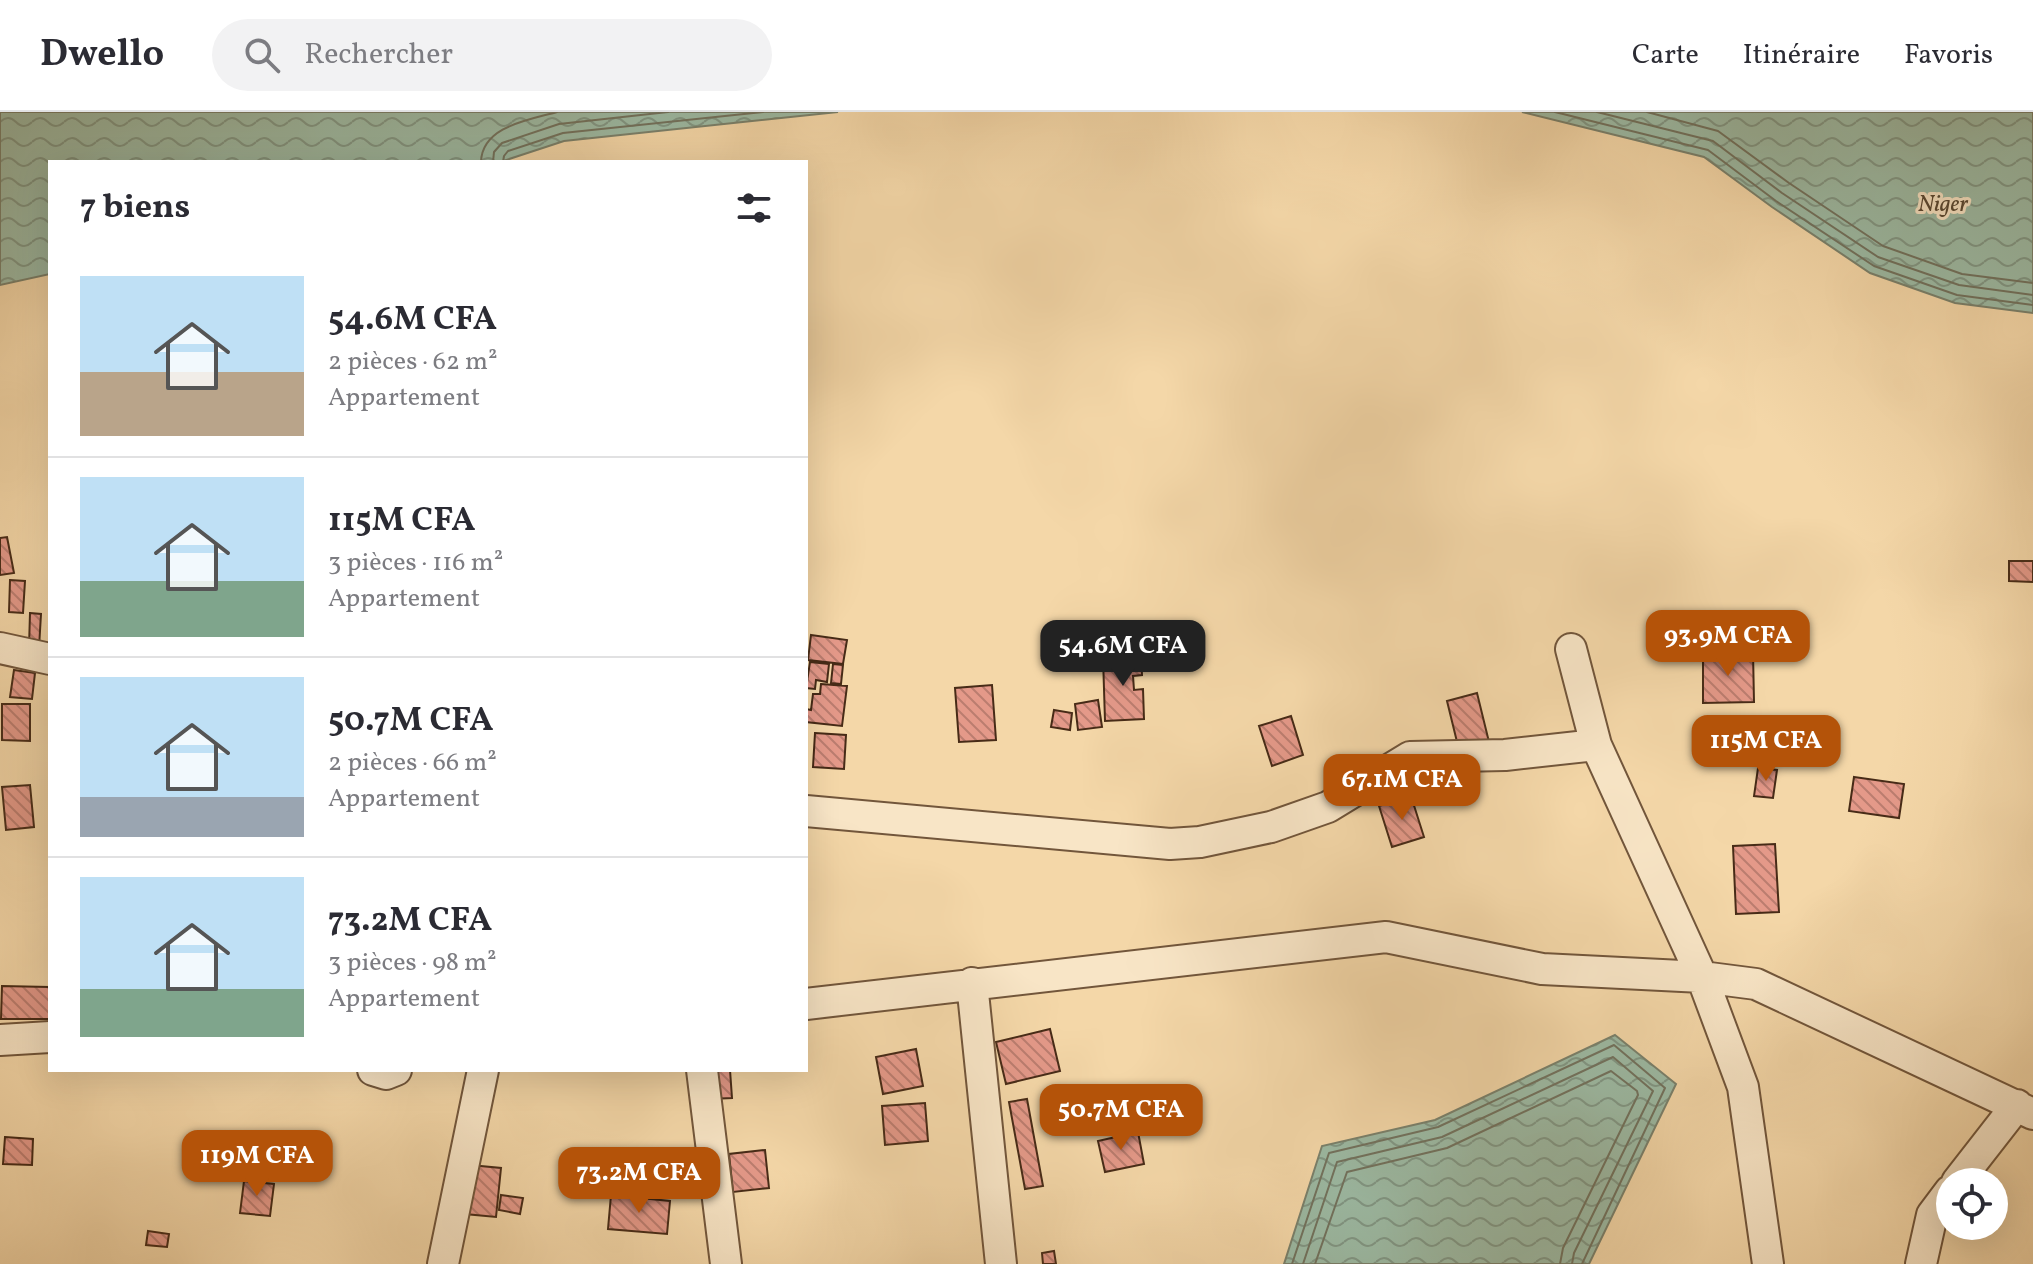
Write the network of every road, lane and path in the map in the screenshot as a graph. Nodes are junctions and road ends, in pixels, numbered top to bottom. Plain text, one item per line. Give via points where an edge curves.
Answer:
1 (0, 648) edge
2 (1571, 649) dead end
3 (48, 659) edge
4 (1596, 745) junction
5 (808, 811) edge
6 (1702, 977) junction
7 (972, 983) junction
8 (808, 1004) edge
9 (48, 1037) edge
10 (0, 1040) edge
11 (483, 1072) edge
12 (702, 1072) edge
13 (2025, 1109) edge
14 (1970, 1168) edge
15 (1936, 1210) edge
16 (443, 1264) edge
17 (726, 1264) edge
18 (1001, 1264) edge
19 (1768, 1264) edge
20 (1921, 1264) edge

1 - 3 street
2 - 4 street
4 - 5 street via 1505,755 1410,757 1328,807 1271,827 1200,842 1170,844
4 - 6 street
6 - 7 street via 1542,969 1386,937
6 - 13 street via 1756,984
6 - 19 street via 1743,1087
7 - 8 street
7 - 18 street
9 - 10 street
11 - 16 street
12 - 17 street
13 - 14 street
15 - 20 street

